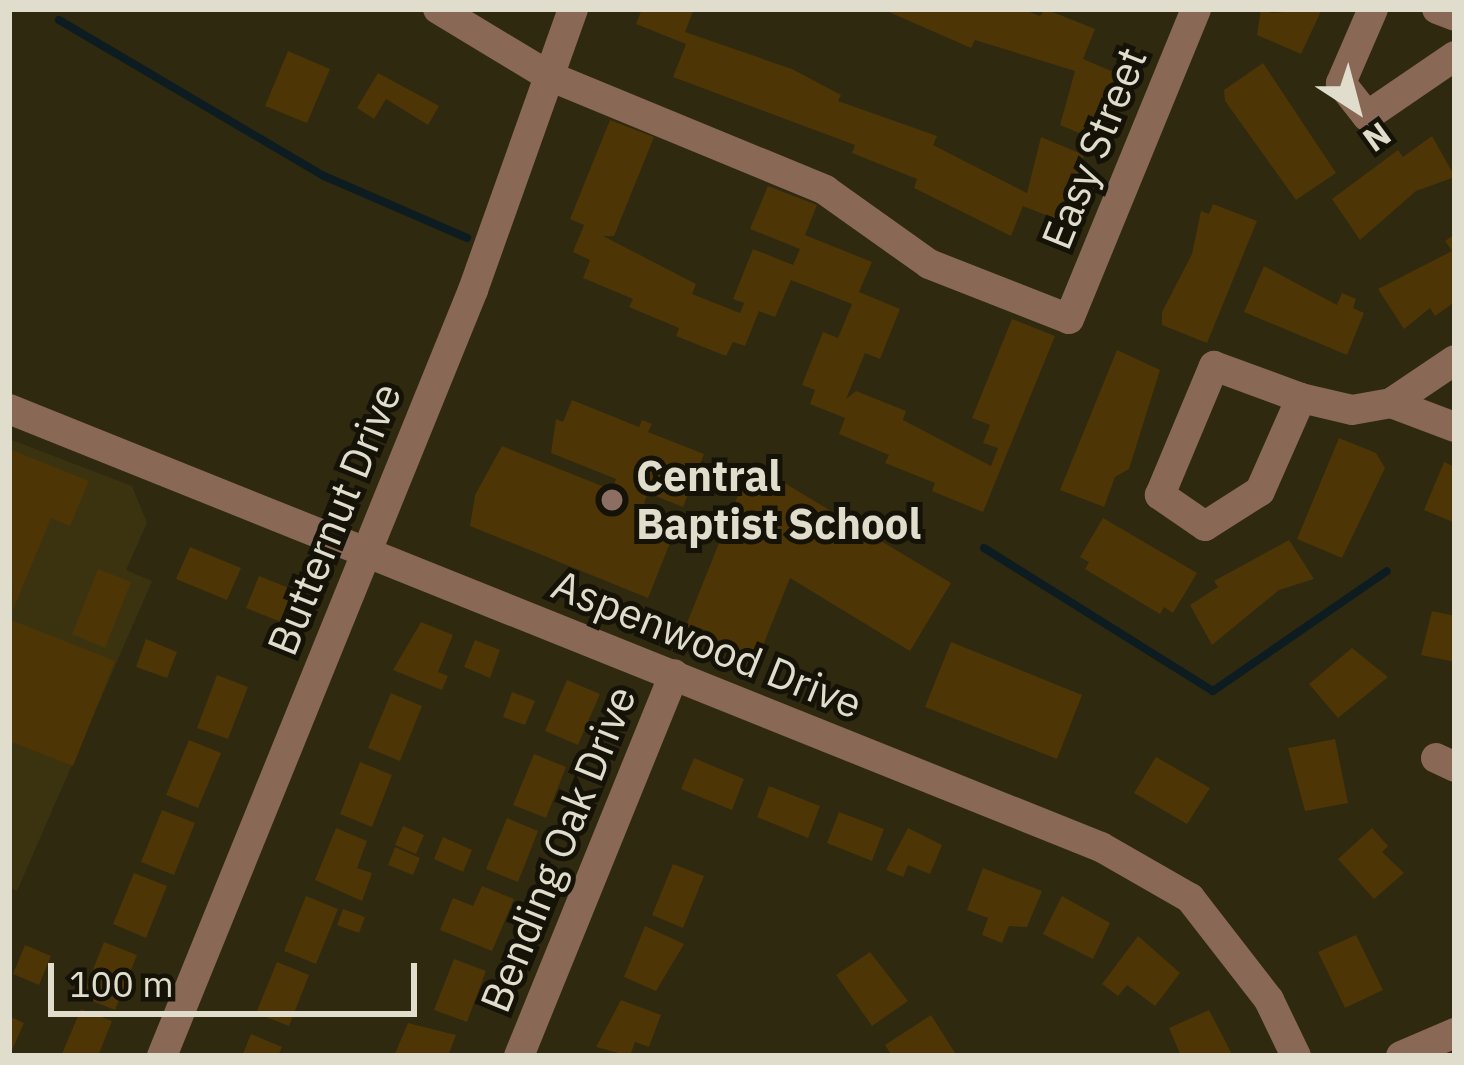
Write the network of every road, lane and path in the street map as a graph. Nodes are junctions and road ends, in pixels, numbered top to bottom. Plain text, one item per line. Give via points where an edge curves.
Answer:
1 (438, 9) edge
2 (573, 9) edge
3 (1196, 9) edge
4 (1373, 9) edge
5 (1438, 9) edge
6 (1455, 16) edge
7 (1455, 56) edge
8 (549, 76) junction
9 (1455, 360) edge
10 (1301, 398) junction
11 (1390, 403) junction
12 (9, 410) edge
13 (1455, 428) edge
14 (366, 554) junction
15 (674, 674) junction
16 (1455, 1033) edge
17 (162, 1056) edge
18 (519, 1056) edge
19 (1297, 1056) edge
20 (1401, 1056) edge

1 - 8 street
2 - 8 street, Butternut Drive
3 - 8 street, Easy Street via 1070,319 929,265 824,190
4 - 7 street via 1341,83 1367,116
5 - 6 street
8 - 14 street, Butternut Drive
9 - 11 street
10 - 10 street via 1214,366 1160,495 1205,526 1260,491
10 - 11 street via 1352,410
11 - 13 street
12 - 14 street, Aspenwood Drive
14 - 15 street, Aspenwood Drive
14 - 17 street, Butternut Drive
15 - 18 street, Bending Oak Drive
15 - 19 street, Aspenwood Drive via 1101,847 1190,898 1269,1000
16 - 20 street

